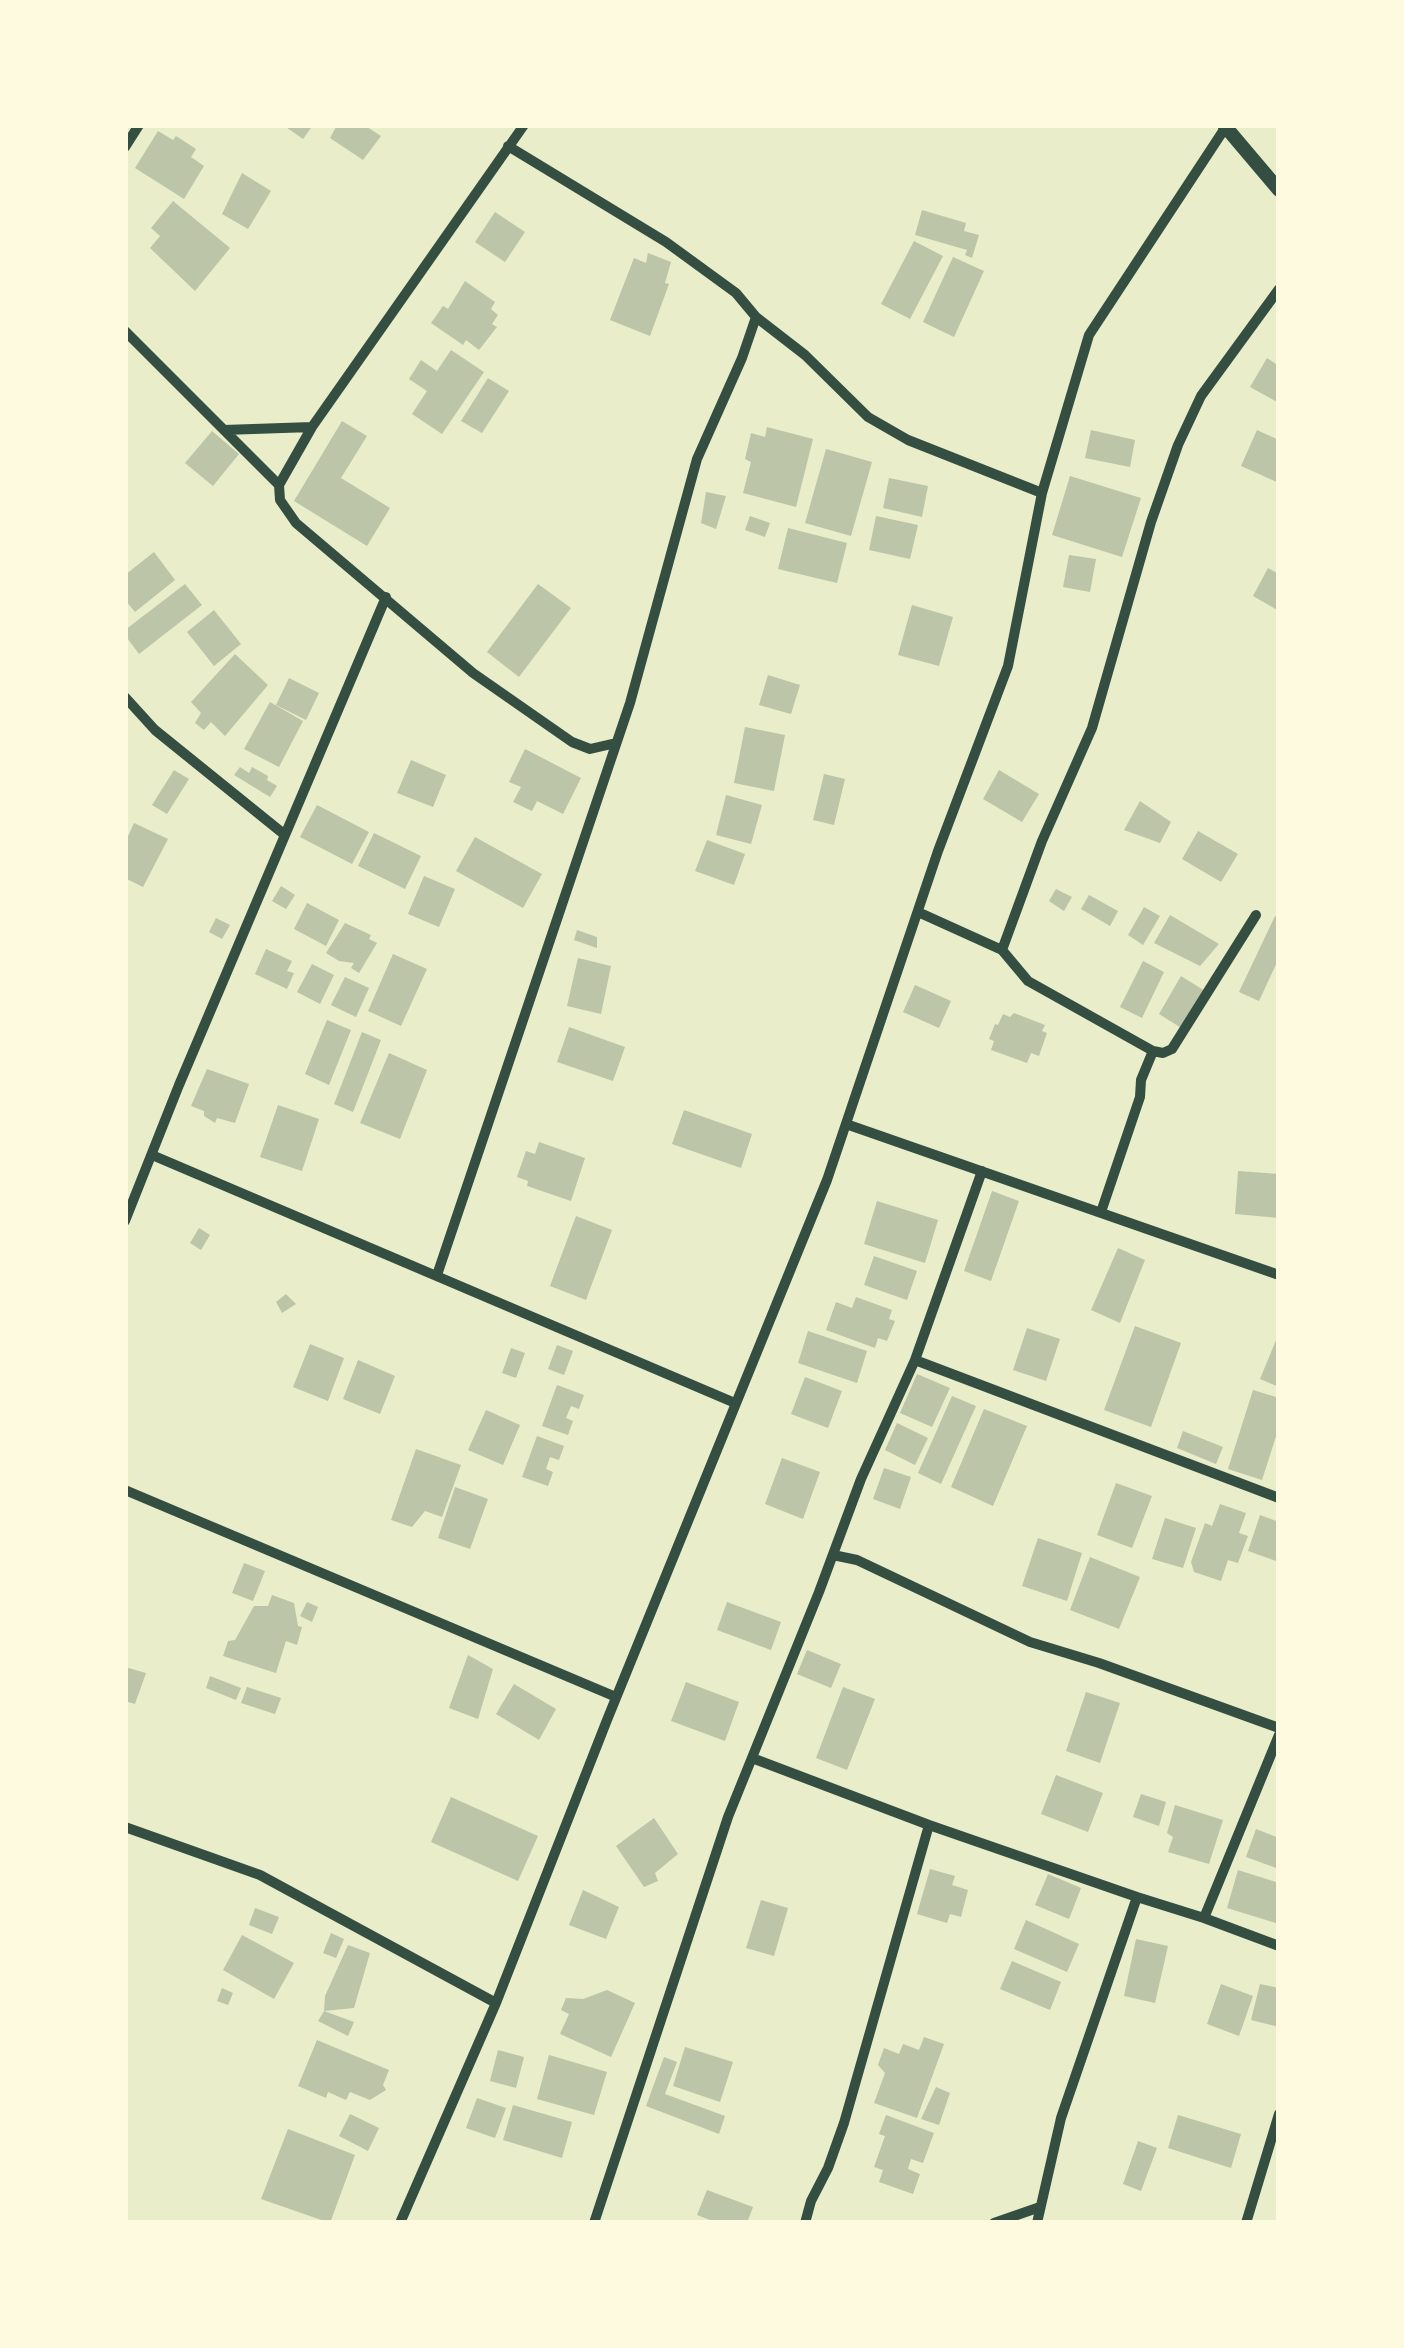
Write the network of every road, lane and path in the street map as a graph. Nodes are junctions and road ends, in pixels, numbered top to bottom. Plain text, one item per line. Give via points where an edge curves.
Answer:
1 (139, 125) edge
2 (524, 125) edge
3 (1226, 126) edge
4 (508, 146) junction
5 (125, 147) edge
6 (1279, 190) edge
7 (1279, 289) edge
8 (756, 317) junction
9 (125, 331) edge
10 (312, 427) junction
11 (224, 430) junction
12 (279, 484) junction
13 (1042, 494) junction
14 (386, 597) junction
15 (125, 697) edge
16 (616, 742) junction
17 (285, 835) junction
18 (918, 912) junction
19 (1256, 915) dead end
20 (1002, 950) junction
21 (1153, 1052) junction
22 (846, 1124) junction
23 (152, 1155) junction
24 (982, 1171) junction
25 (1101, 1212) junction
26 (125, 1221) edge
27 (1279, 1274) edge
28 (438, 1275) junction
29 (915, 1360) junction
30 (736, 1403) junction
31 (125, 1490) edge
32 (1279, 1498) edge
33 (833, 1555) junction
34 (616, 1697) junction
35 (1279, 1731) edge
36 (752, 1758) junction
37 (928, 1825) junction
38 (125, 1827) edge
39 (1137, 1897) junction
40 (1204, 1918) junction
41 (1279, 1946) edge
42 (496, 2003) junction
43 (1279, 2114) edge
44 (1040, 2207) junction
45 (400, 2223) edge
46 (594, 2223) edge
47 (804, 2223) edge
48 (994, 2223) edge
49 (1036, 2223) edge
50 (1246, 2223) edge

1 - 5 street
2 - 4 street
3 - 6 street
3 - 13 street via 1089,334
4 - 8 street via 666,242 736,292
4 - 10 street
7 - 20 street via 1202,396 1178,445 1092,728
8 - 13 street via 868,417
8 - 16 street via 697,459
9 - 11 street
10 - 11 street
10 - 12 street
11 - 12 street
12 - 14 street via 280,500 296,523
13 - 18 street via 1008,666
14 - 16 street via 473,673 572,742 590,750
14 - 17 street
15 - 17 street via 155,730
16 - 28 street
17 - 23 street
18 - 20 street
18 - 22 street
19 - 21 street via 1172,1049
20 - 21 street via 1028,981
21 - 25 street
22 - 24 street
22 - 30 street
23 - 26 street
23 - 28 street
24 - 25 street
24 - 29 street
25 - 27 street
28 - 30 street
29 - 32 street
29 - 33 street
30 - 34 street
31 - 34 street
33 - 35 street via 857,1560 1030,1642
33 - 36 street
34 - 42 street
35 - 40 street
36 - 37 street
36 - 46 street
37 - 39 street
37 - 47 street via 844,2123
38 - 42 street via 260,1875
39 - 40 street
39 - 44 street via 1061,2118
40 - 41 street
42 - 45 street
43 - 50 street
44 - 48 street
44 - 49 street

